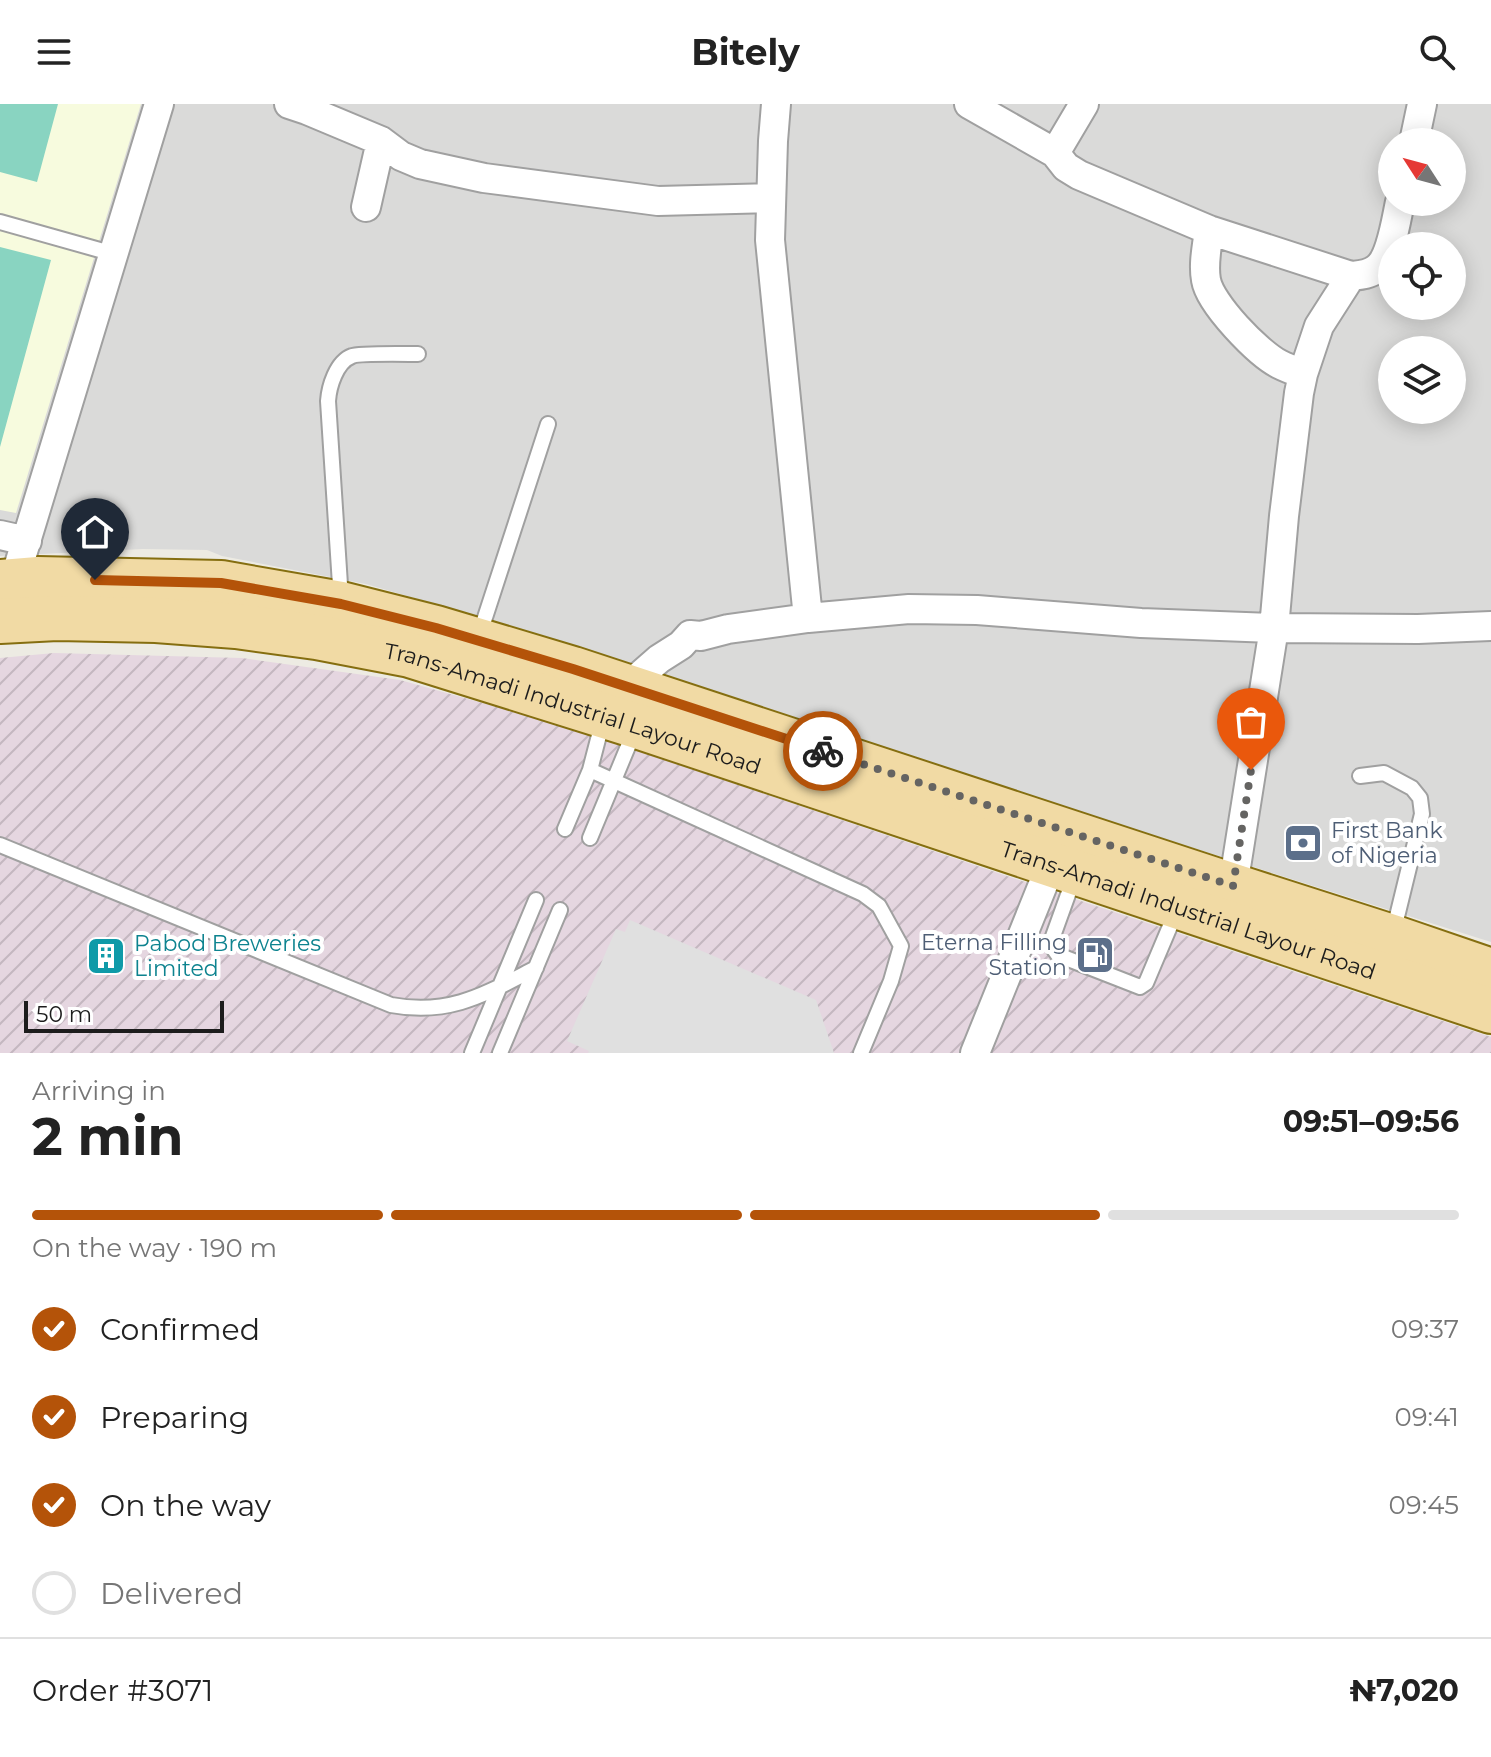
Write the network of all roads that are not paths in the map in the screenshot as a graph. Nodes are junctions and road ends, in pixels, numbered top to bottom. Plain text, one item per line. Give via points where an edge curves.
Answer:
1 (159, 104) edge
2 (289, 104) edge
3 (776, 104) edge
4 (969, 104) edge
5 (1084, 104) edge
6 (1422, 104) edge
7 (1417, 128) edge
8 (381, 141) junction
9 (1055, 153) junction
10 (771, 198) junction
11 (366, 207) dead end
12 (1397, 216) edge
13 (0, 222) edge
14 (1209, 230) junction
15 (114, 254) junction
16 (1351, 276) junction
17 (418, 354) dead end
18 (1303, 374) junction
19 (548, 424) dead end
20 (10, 560) edge
21 (341, 604) junction
22 (808, 618) junction
23 (0, 621) edge
24 (1491, 626) edge
25 (1274, 628) junction
26 (478, 640) junction
27 (623, 709) junction
28 (590, 770) junction
29 (1360, 776) dead end
30 (613, 780) junction
31 (565, 829) dead end
32 (590, 838) dead end
33 (0, 845) edge
34 (1063, 856) junction
35 (1233, 886) junction
36 (536, 900) dead end
37 (1178, 907) junction
38 (560, 910) dead end
39 (1392, 937) junction
40 (536, 968) junction
41 (1491, 971) edge
42 (500, 986) junction
43 (1491, 1011) edge
44 (472, 1053) edge
45 (500, 1053) edge
46 (861, 1053) edge
47 (975, 1053) edge

1 - 15 street
2 - 8 street
3 - 10 street
4 - 9 street
5 - 9 street
6 - 7 street
8 - 10 street via 420,164 484,178 658,201
8 - 11 street
9 - 14 street via 1079,175
10 - 22 street via 770,240
12 - 16 street via 1383,263 1366,275
13 - 15 lane
14 - 16 street
14 - 18 street via 1206,283 1226,316 1278,364
15 - 20 street
16 - 18 street via 1319,326
17 - 21 lane via 352,356 329,388
18 - 25 street
19 - 26 lane
20 - 21 main road, Trans-Amadi Industrial Layour Road via 38,579 221,583
21 - 26 main road, Trans-Amadi Industrial Layour Road
22 - 25 street via 909,609 977,610
22 - 27 street via 690,635 659,659
23 - 27 main road, Trans-Amadi Industrial Layour Road via 156,620 316,637
24 - 25 street
25 - 35 street
26 - 27 main road, Trans-Amadi Industrial Layour Road
27 - 28 lane
27 - 30 lane
27 - 34 main road, Trans-Amadi Industrial Layour Road
28 - 30 lane
28 - 31 lane
29 - 39 lane via 1384,773 1420,798 1422,814
30 - 32 lane
30 - 46 lane via 879,906 901,946
33 - 42 lane via 391,1005 433,1009
34 - 35 main road, Trans-Amadi Industrial Layour Road
34 - 37 main road, Trans-Amadi Industrial Layour Road
34 - 37 lane via 1052,939 1058,955 1140,987
34 - 47 street
35 - 39 main road, Trans-Amadi Industrial Layour Road
36 - 42 lane
37 - 43 main road, Trans-Amadi Industrial Layour Road
38 - 40 lane
39 - 41 main road, Trans-Amadi Industrial Layour Road
40 - 42 lane
40 - 45 lane
42 - 44 lane

